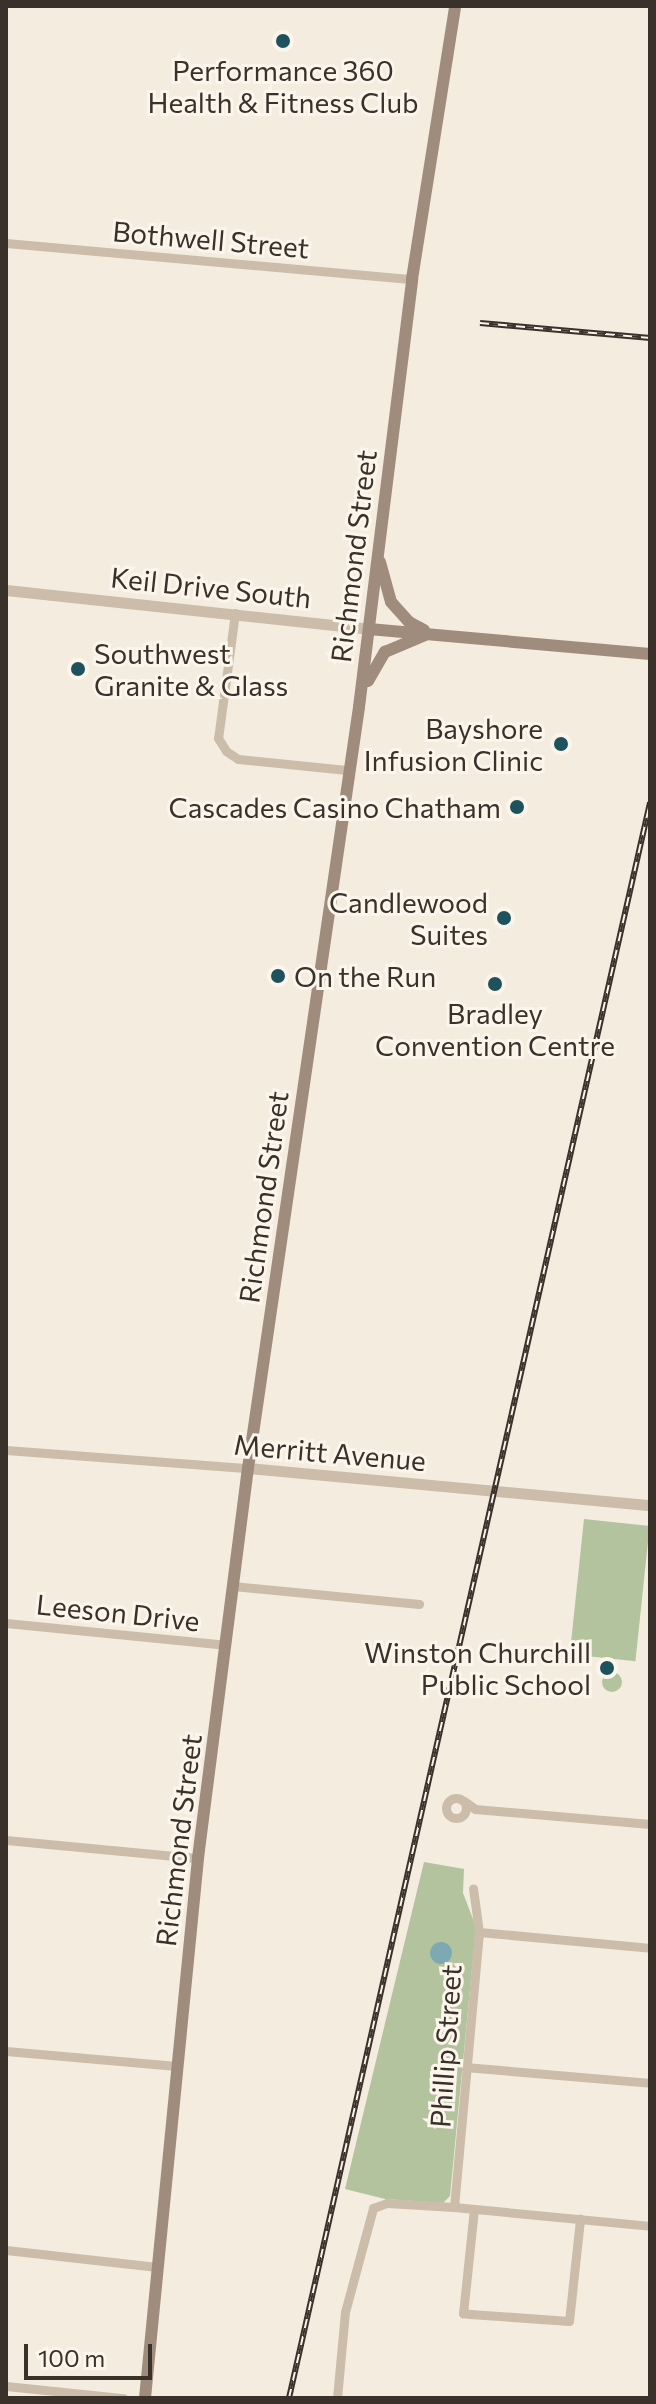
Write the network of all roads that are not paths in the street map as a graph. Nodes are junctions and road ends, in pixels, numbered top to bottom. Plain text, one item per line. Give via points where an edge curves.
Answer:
1 (455, 6) edge
2 (6, 243) edge
3 (412, 279) junction
4 (377, 547) junction
5 (6, 590) edge
6 (235, 613) junction
7 (369, 629) junction
8 (431, 633) junction
9 (650, 654) edge
10 (359, 707) junction
11 (346, 770) junction
12 (6, 1450) edge
13 (248, 1468) junction
14 (650, 1505) edge
15 (233, 1586) junction
16 (419, 1604) dead end
17 (6, 1623) edge
18 (225, 1645) junction
19 (464, 1801) junction
20 (478, 1809) junction
21 (463, 1816) junction
22 (650, 1824) edge
23 (6, 1840) edge
24 (198, 1858) junction
25 (473, 1888) dead end
26 (479, 1932) junction
27 (650, 1948) edge
28 (6, 2051) edge
29 (176, 2066) junction
30 (465, 2067) junction
31 (650, 2083) edge
32 (454, 2207) junction
33 (474, 2209) junction
34 (580, 2219) junction
35 (650, 2226) edge
36 (6, 2250) edge
37 (157, 2267) junction
38 (6, 2386) edge
39 (123, 2398) edge
40 (145, 2398) edge
41 (337, 2398) edge

1 - 3 main road, Richmond Street
2 - 3 street, Bothwell Street
3 - 4 main road, Richmond Street
4 - 7 main road, Richmond Street
4 - 8 main road via 391,602 409,622
5 - 6 street, Keil Drive South
6 - 7 street, Keil Drive South
6 - 11 street via 218,738 226,751 238,759
7 - 8 main road, Keil Drive South
7 - 10 main road, Richmond Street
8 - 9 main road, Keil Drive South
8 - 10 main road via 385,652 371,669
10 - 11 main road, Richmond Street
11 - 13 main road, Richmond Street
12 - 13 street, Merritt Avenue
13 - 14 street, Merritt Avenue
13 - 15 main road, Richmond Street
15 - 16 street
15 - 18 main road, Richmond Street
17 - 18 street, Leeson Drive
18 - 24 main road, Richmond Street
19 - 20 street
19 - 21 street
19 - 21 street via 455,1798 446,1807 450,1816
20 - 21 street
20 - 22 street
23 - 24 street
24 - 29 main road, Richmond Street
25 - 26 street, Phillip Street
26 - 27 street
26 - 30 street, Phillip Street
28 - 29 street
29 - 37 main road, Richmond Street
30 - 31 street
30 - 32 street, Phillip Street
32 - 33 street
32 - 41 street via 387,2203 373,2208 345,2312
33 - 34 street
33 - 34 street via 463,2313 569,2321
34 - 35 street
36 - 37 street
37 - 40 main road, Richmond Street
38 - 39 street

